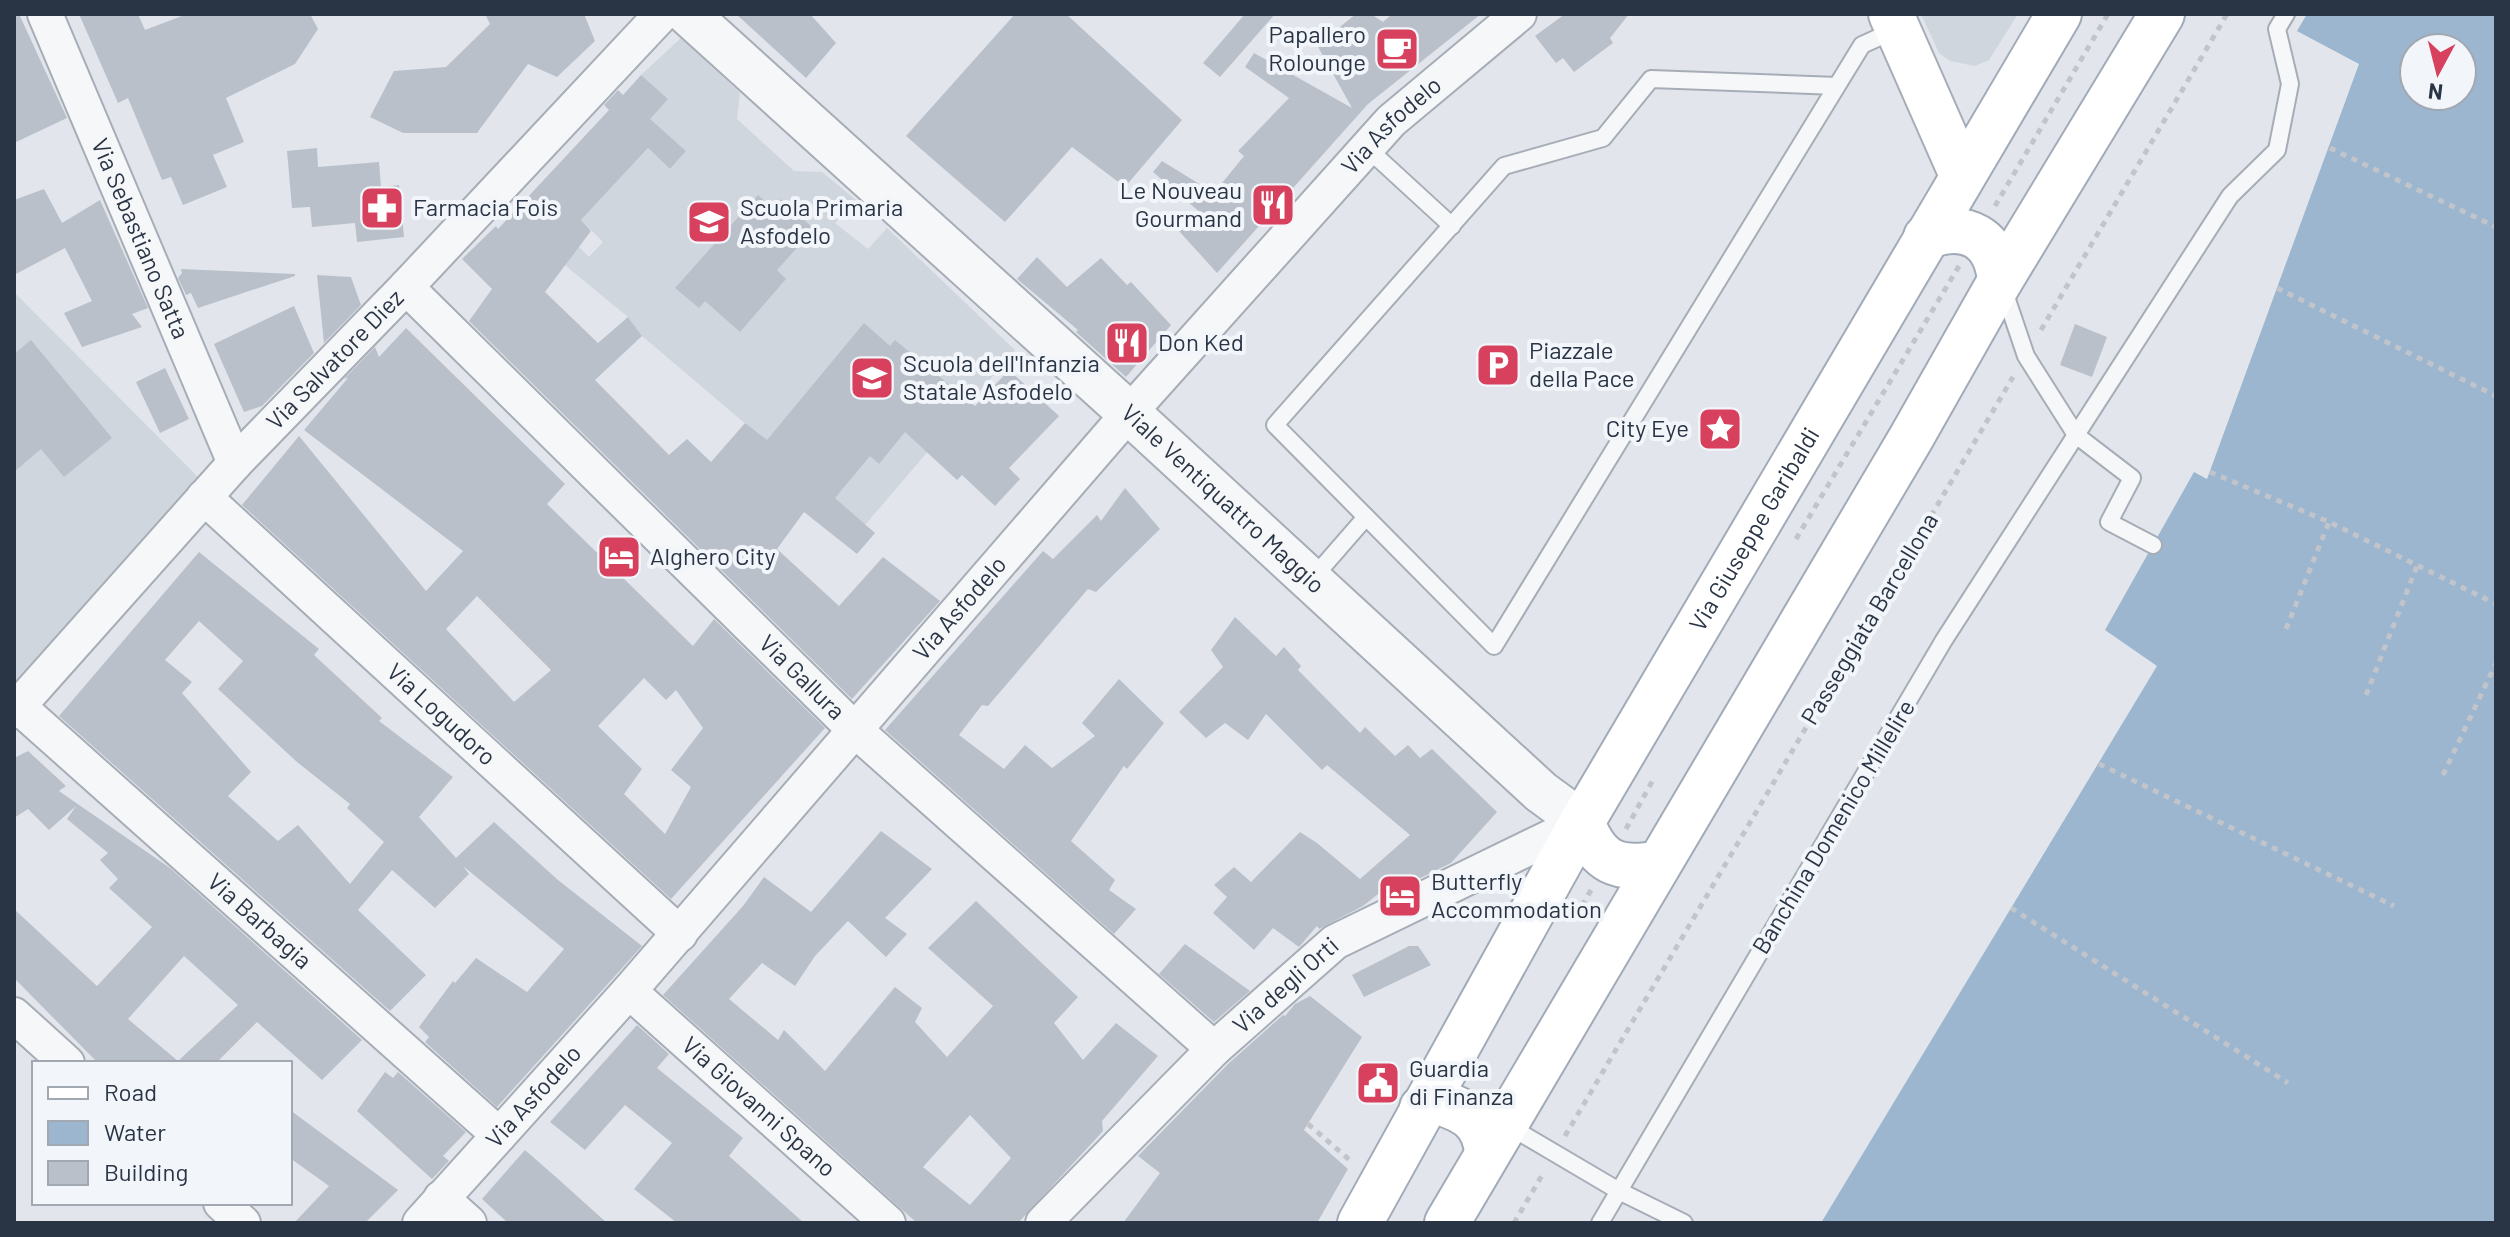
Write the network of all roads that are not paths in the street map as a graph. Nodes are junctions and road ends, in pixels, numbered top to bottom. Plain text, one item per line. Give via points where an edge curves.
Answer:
1 (45, 14) edge
2 (662, 14) edge
3 (688, 14) edge
4 (1519, 14) edge
5 (2059, 14) edge
6 (2162, 14) edge
7 (1894, 21) edge
8 (2282, 22) edge
9 (1837, 86) junction
10 (1367, 148) junction
11 (1962, 175) junction
12 (1452, 226) junction
13 (1926, 237) junction
14 (2000, 281) junction
15 (406, 287) junction
16 (1129, 413) junction
17 (2076, 435) junction
18 (235, 463) junction
19 (204, 497) junction
20 (1366, 517) junction
21 (2153, 545) dead end
22 (1311, 581) junction
23 (16, 709) edge
24 (855, 730) junction
25 (1582, 822) junction
26 (1659, 863) junction
27 (680, 934) junction
28 (629, 991) junction
29 (14, 1015) edge
30 (1214, 1049) junction
31 (65, 1061) edge
32 (1447, 1064) junction
33 (1422, 1108) junction
34 (1504, 1125) junction
35 (499, 1135) junction
36 (1619, 1191) junction
37 (223, 1205) edge
38 (430, 1210) edge
39 (243, 1223) edge
40 (469, 1223) edge
41 (888, 1223) edge
42 (1043, 1223) edge
43 (1360, 1223) edge
44 (1447, 1223) edge
45 (1600, 1223) edge
46 (1684, 1223) edge

1 - 18 street, Via Sebastiano Satta
2 - 15 street, Via Salvatore Diez
3 - 16 street, Viale Ventiquattro Maggio
4 - 10 street, Via Asfodelo via 1391,121
5 - 11 main road, Via Giuseppe Garibaldi
6 - 14 main road
7 - 9 lane via 1862,45
7 - 11 main road
8 - 17 lane, Banchina Domenico Millelire via 2290,84 2277,150 2230,196
9 - 12 lane via 1651,79 1603,138 1504,166
9 - 20 lane via 1494,646
10 - 12 lane
10 - 16 street, Via Asfodelo
11 - 13 main road, Via Giuseppe Garibaldi
12 - 20 lane via 1275,425
13 - 14 main road via 1943,230 1977,236 1999,264
13 - 25 main road, Via Giuseppe Garibaldi
14 - 17 lane via 2026,356
14 - 26 main road
15 - 18 street, Via Salvatore Diez
15 - 24 street, Via Gallura
16 - 22 street, Viale Ventiquattro Maggio
16 - 24 street, Via Asfodelo
17 - 21 lane via 2132,478 2109,522
17 - 36 lane, Banchina Domenico Millelire via 1944,640
18 - 19 street, Via Salvatore Diez
19 - 23 street, Via Salvatore Diez
19 - 27 street, Via Logudoro
20 - 22 lane
22 - 25 street, Viale Ventiquattro Maggio via 1541,792
23 - 35 street, Via Barbagia
24 - 27 street, Via Asfodelo
24 - 30 street, Via Gallura
25 - 26 main road via 1591,844 1608,860 1633,868
25 - 30 street, Via degli Orti via 1335,942
25 - 32 main road, Via Giuseppe Garibaldi
26 - 34 main road
27 - 28 street, Via Asfodelo
28 - 35 street, Via Asfodelo
28 - 41 street, Via Giovanni Spano
29 - 31 street
30 - 42 street, Via degli Orti
32 - 33 main road, Via Giuseppe Garibaldi
32 - 34 main road via 1454,1085 1505,1106
33 - 34 main road via 1433,1100 1475,1120 1486,1137
33 - 43 main road, Via Giuseppe Garibaldi
34 - 36 lane
34 - 44 main road
35 - 38 street, Via Asfodelo
36 - 45 lane, Banchina Domenico Millelire
36 - 46 lane
37 - 39 street
38 - 40 street

